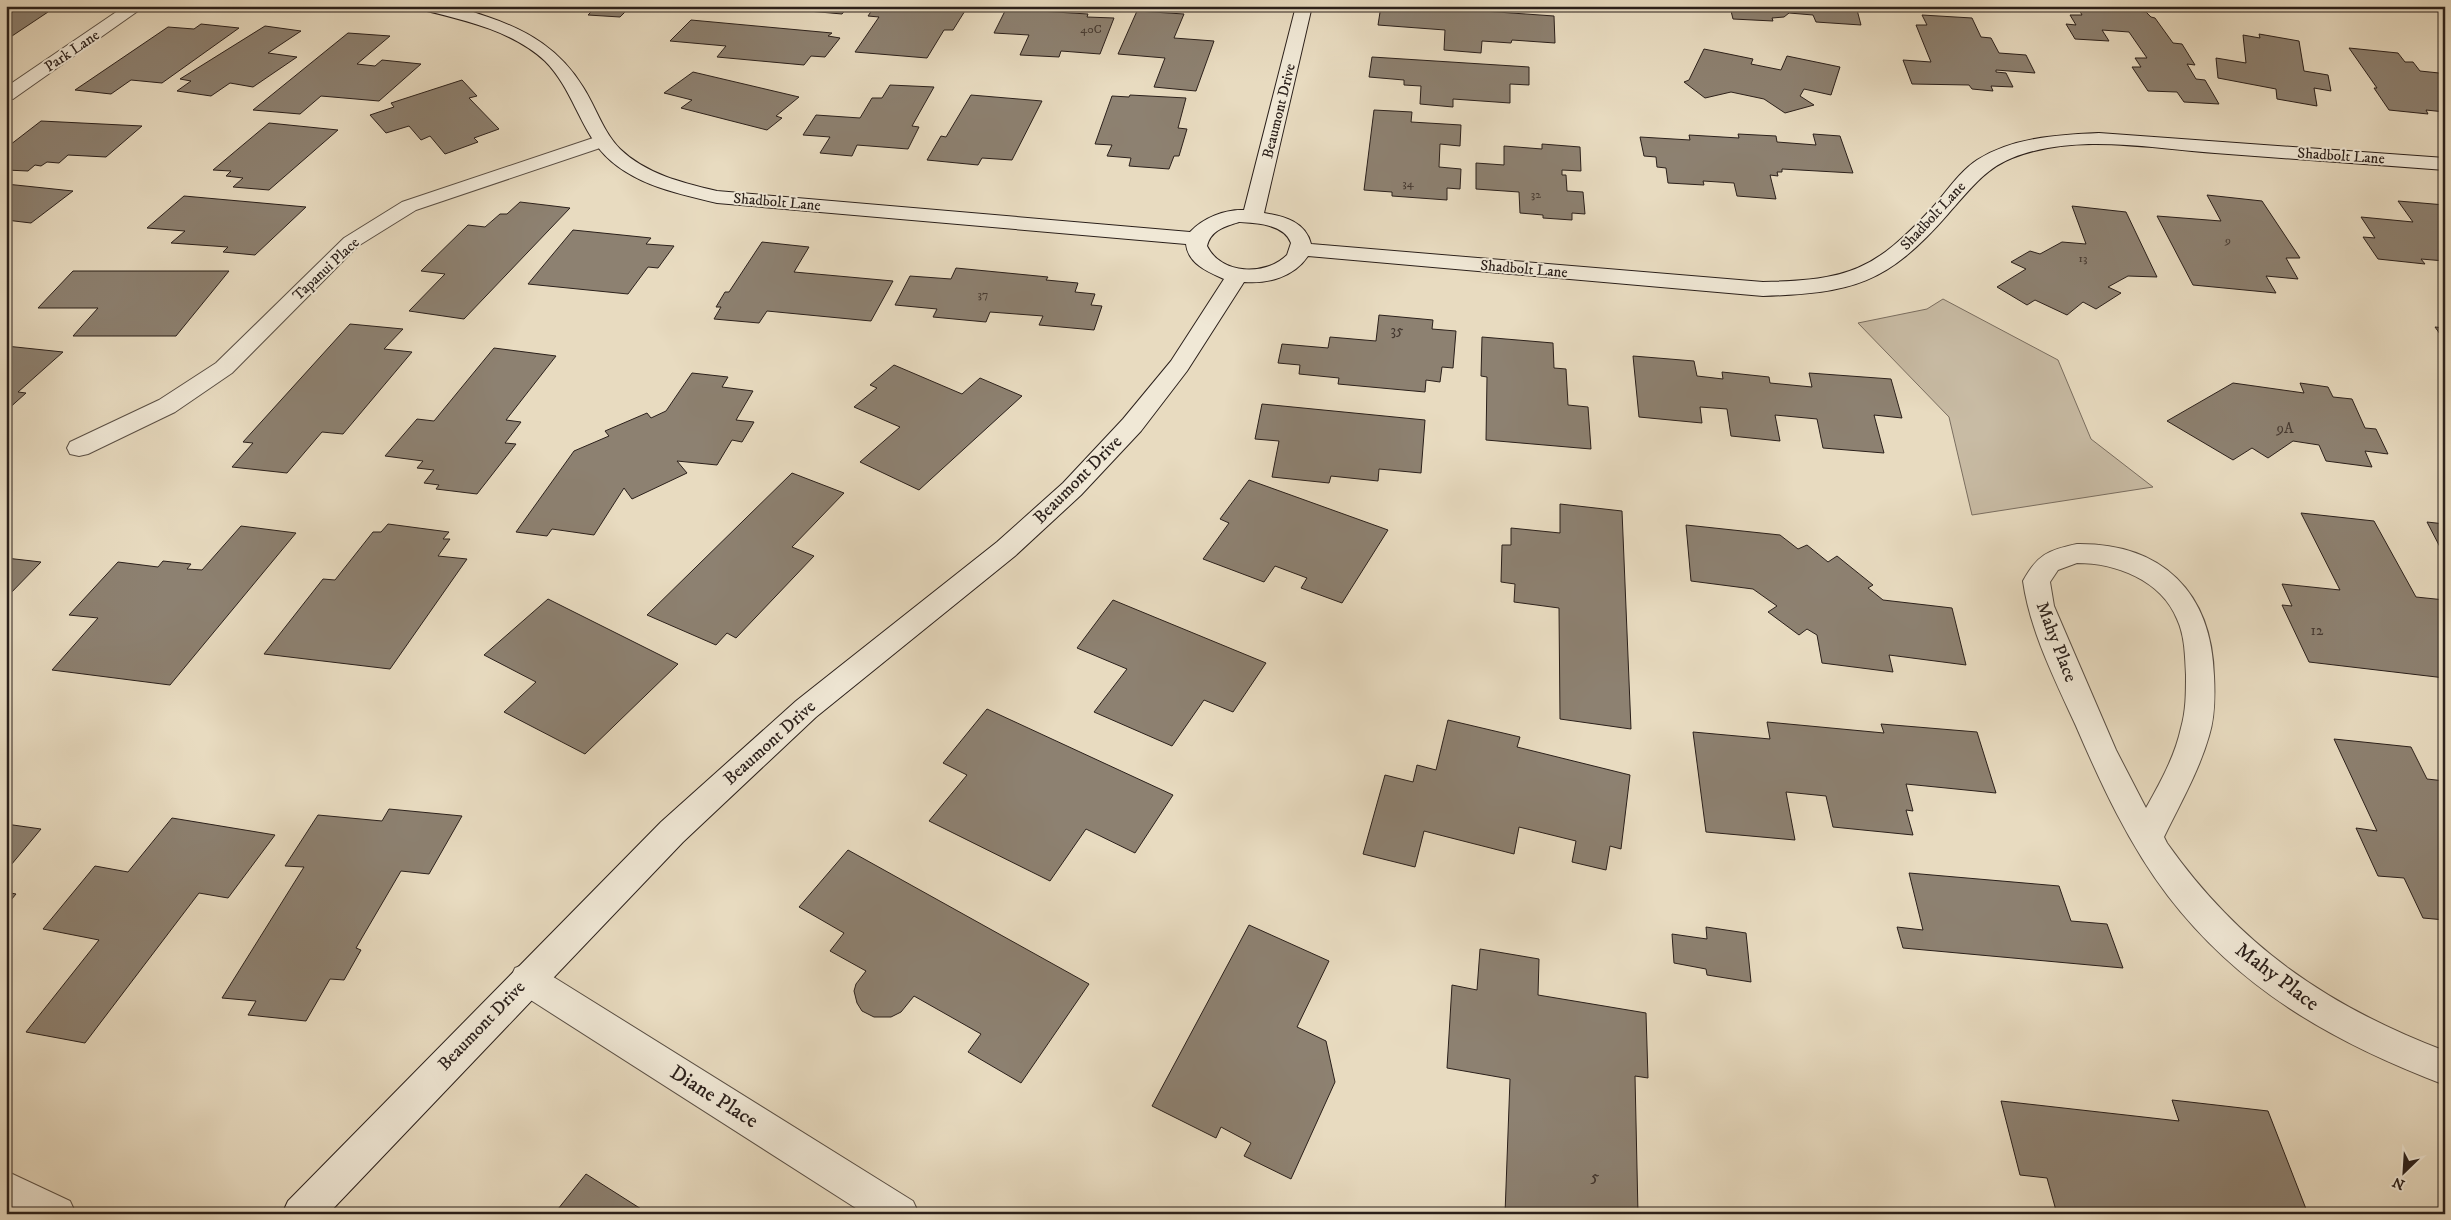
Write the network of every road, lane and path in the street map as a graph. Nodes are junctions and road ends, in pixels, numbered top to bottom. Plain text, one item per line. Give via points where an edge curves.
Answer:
1 (137, 6) edge
2 (429, 6) edge
3 (1304, 6) edge
4 (6, 95) edge
5 (602, 141) junction
6 (2445, 164) edge
7 (1253, 216) junction
8 (1197, 239) junction
9 (1301, 249) junction
10 (1237, 275) junction
11 (79, 448) dead end
12 (2148, 837) junction
13 (527, 979) junction
14 (2445, 1068) edge
15 (6, 1190) edge
16 (57, 1214) edge
17 (301, 1214) edge
18 (900, 1214) edge

1 - 4 street, Park Lane
2 - 5 street, Shadbolt Lane via 476,18 545,52 570,82
3 - 7 street, Beaumont Drive
5 - 8 street, Shadbolt Lane via 627,165 654,178 717,196
5 - 11 street, Tapanui Place via 410,206 352,242 224,368 167,406
6 - 9 street, Shadbolt Lane via 2099,139 2055,141 2021,148 1991,160 1972,174 1912,242 1886,264 1839,284 1806,288 1762,289
7 - 8 street via 1223,219 1202,231
7 - 9 street via 1269,218 1288,227 1300,240
8 - 10 street via 1196,251 1204,262 1218,271
9 - 10 street via 1290,265 1280,270 1266,275
10 - 13 street, Beaumont Drive via 1179,366 1132,425 1072,489 1006,549 806,709 672,832
12 - 12 street, Mahy Place via 2103,756 2040,606 2036,581 2048,564 2069,553 2102,554 2128,561 2164,582 2186,608 2196,634 2200,692 2194,735
12 - 14 street, Mahy Place via 2178,884 2222,936 2286,989 2352,1029
13 - 17 street, Beaumont Drive
13 - 18 street, Diane Place
15 - 16 street

